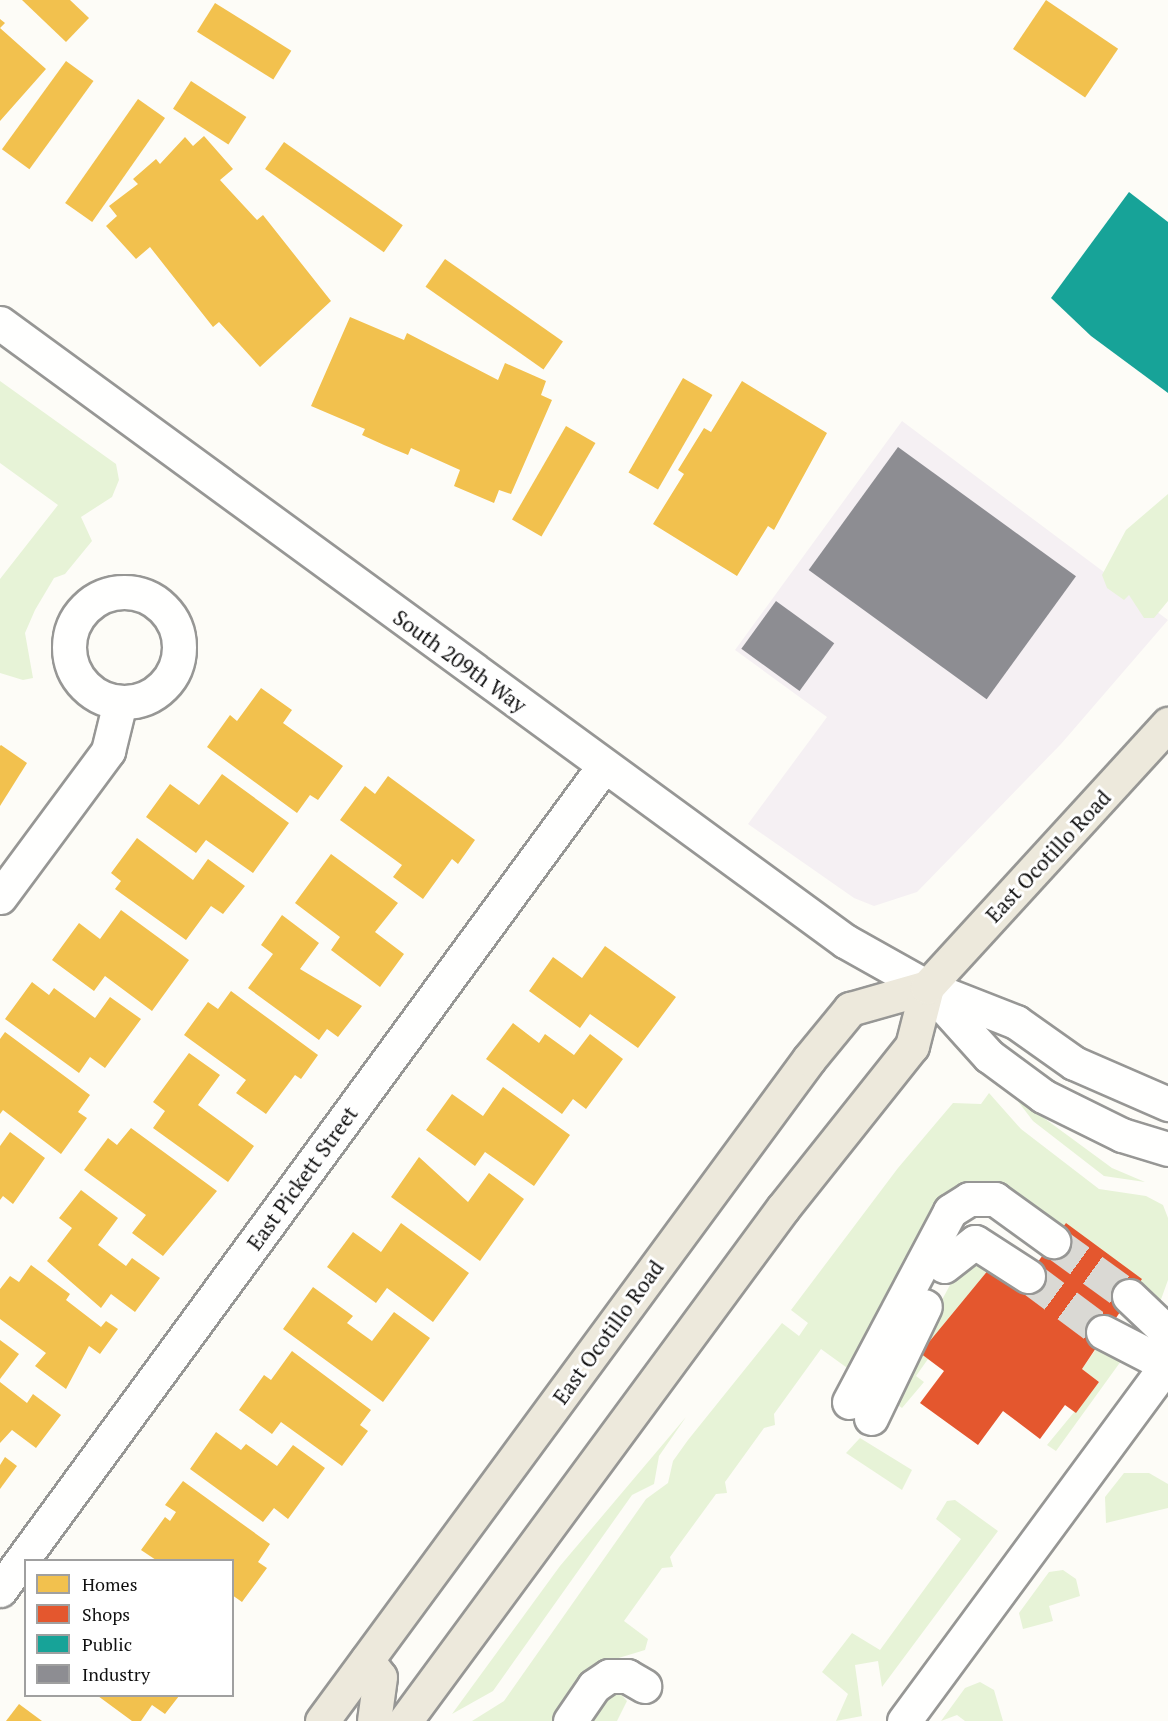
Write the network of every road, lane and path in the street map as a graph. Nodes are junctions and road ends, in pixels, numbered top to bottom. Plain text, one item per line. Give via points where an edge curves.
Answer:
1 (0, 323) edge
2 (120, 702) dead end
3 (1168, 724) edge
4 (603, 767) junction
5 (0, 897) edge
6 (927, 987) junction
7 (1168, 1104) edge
8 (1168, 1149) edge
9 (1168, 1333) edge
10 (1168, 1360) edge
11 (860, 1410) joint
12 (0, 1590) edge
13 (367, 1660) junction
14 (644, 1686) dead end
15 (322, 1721) edge
16 (374, 1721) edge
17 (405, 1721) edge
18 (570, 1721) edge
19 (904, 1721) edge

1 - 4 street, South 209th Way
2 - 5 street via 108,750
3 - 6 main road, East Ocotillo Road
4 - 6 street, South 209th Way via 845,941
4 - 12 street, East Pickett Street
6 - 7 street via 1016,1022 1074,1063
6 - 8 street via 989,1056 1043,1096 1122,1135
6 - 13 main road, East Ocotillo Road via 850,1009 808,1059
6 - 17 main road, East Ocotillo Road via 912,1046 783,1208
9 - 10 street via 1116,1314
10 - 19 street
11 - 11 street via 961,1231 980,1219 1041,1258 994,1198 969,1199 950,1211
13 - 15 main road, East Ocotillo Road
13 - 16 main road via 380,1677
14 - 18 street via 627,1676 609,1676 594,1686

